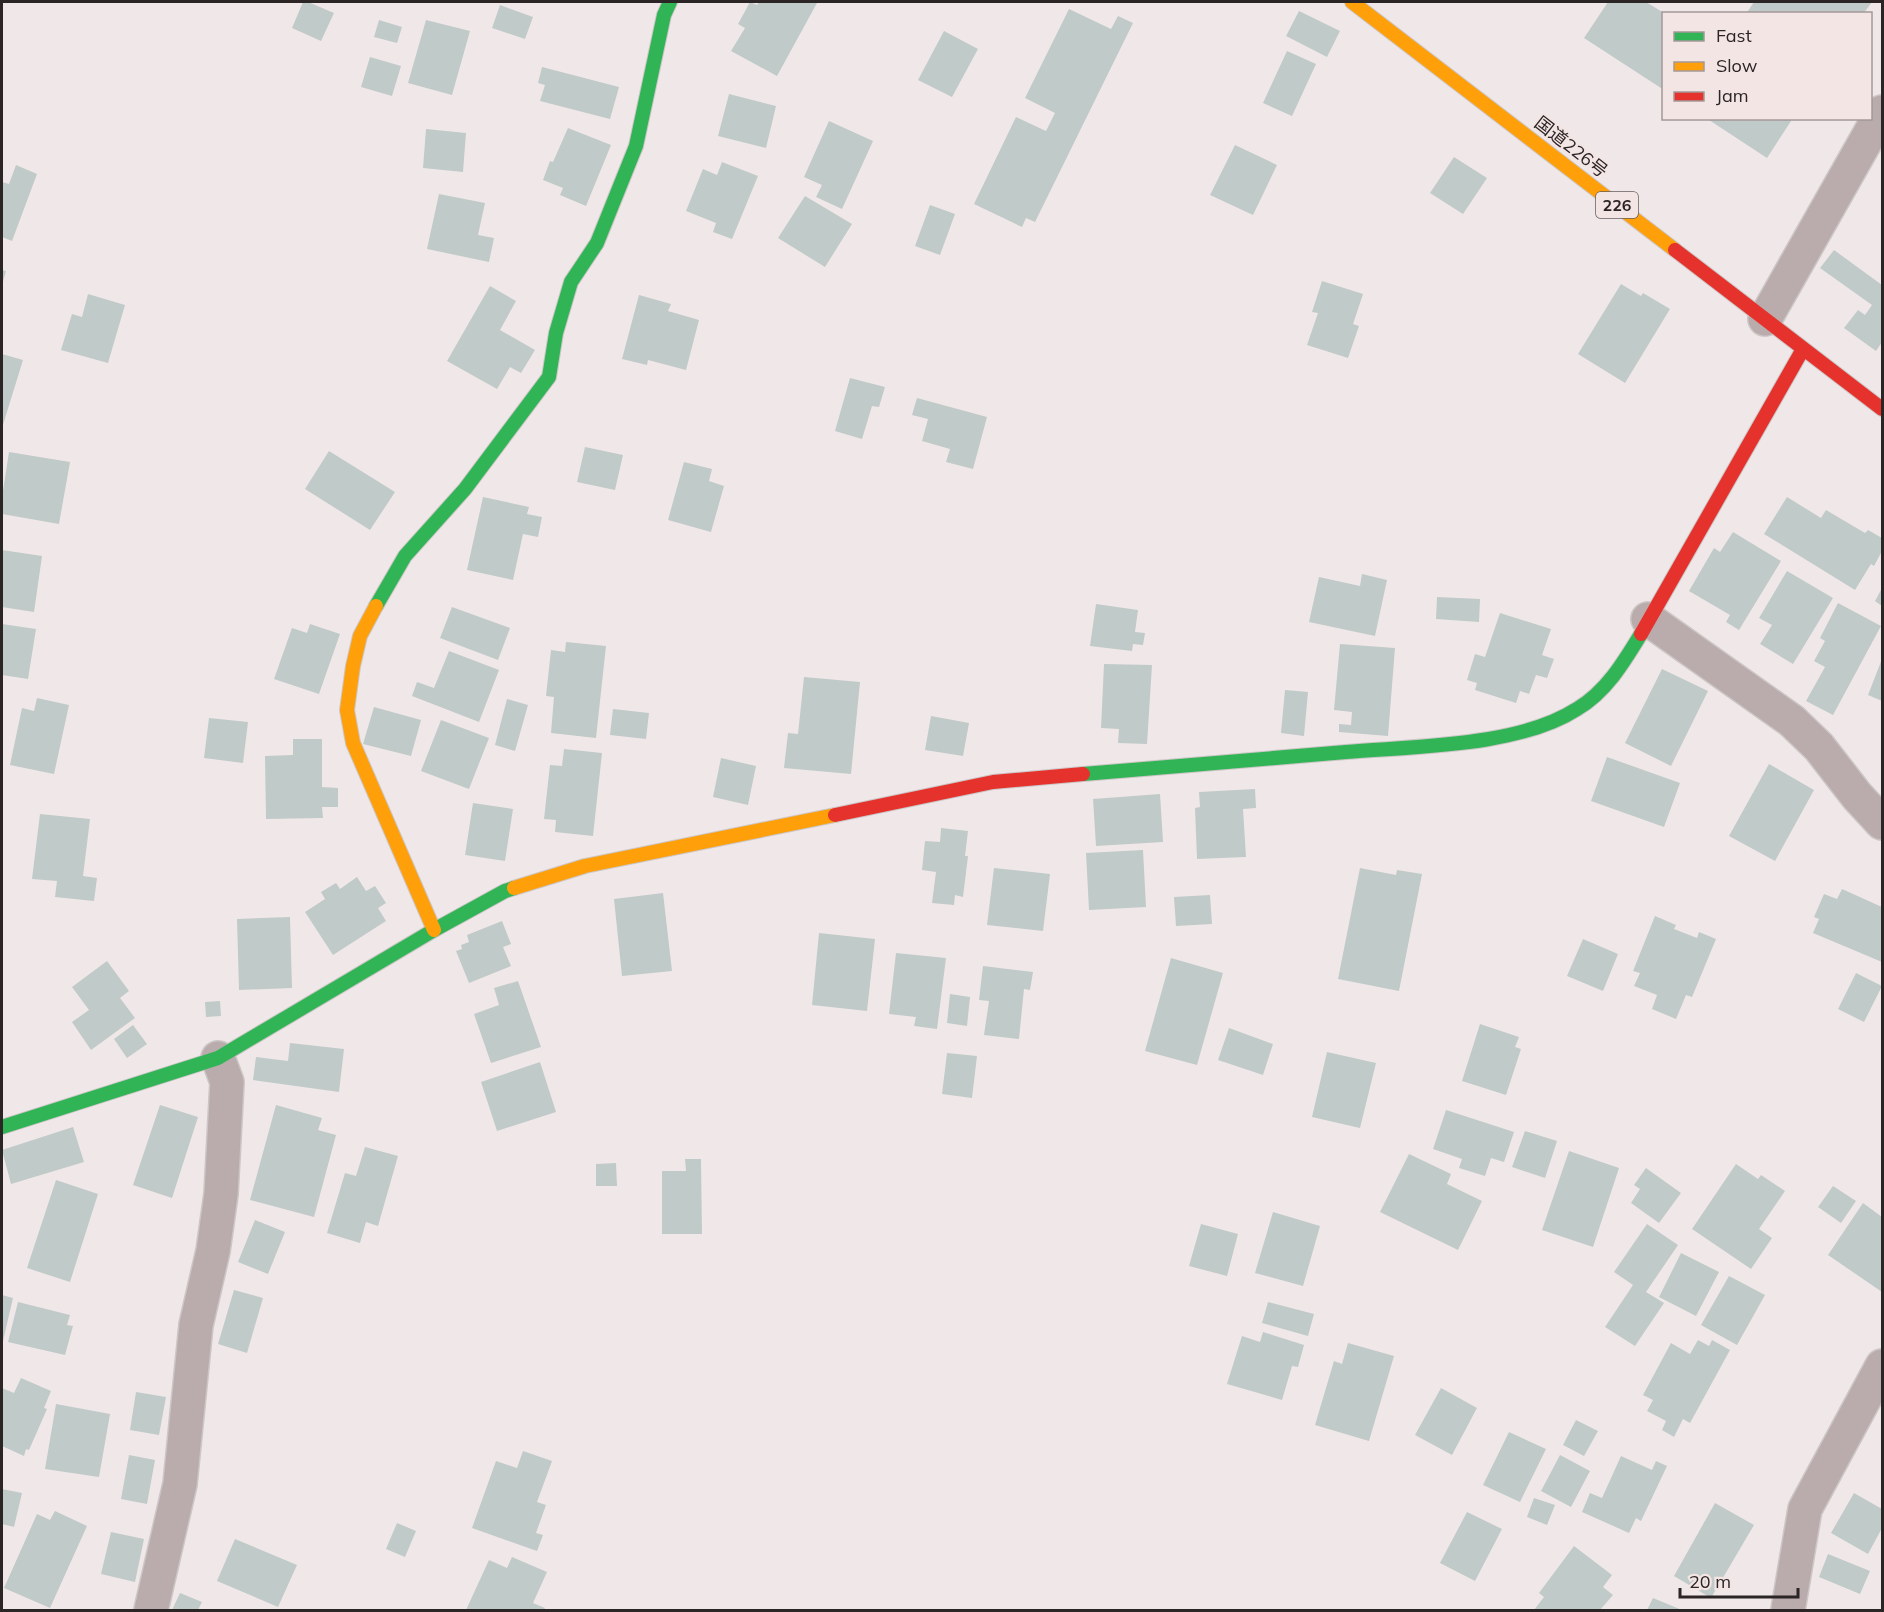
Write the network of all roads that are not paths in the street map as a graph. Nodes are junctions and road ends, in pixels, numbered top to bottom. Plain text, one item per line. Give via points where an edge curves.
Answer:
1 (669, 2) edge
2 (1352, 2) edge
3 (1882, 112) edge
4 (1765, 319) junction
5 (1803, 349) junction
6 (1882, 409) edge
7 (1648, 619) junction
8 (1882, 823) edge
9 (434, 930) junction
10 (218, 1058) junction
11 (2, 1127) edge
12 (1882, 1366) edge
13 (151, 1611) edge
14 (1788, 1611) edge

1 - 9 main road via 636,146 597,243 571,282 556,333 549,377 465,489 405,556 360,636 347,710 352,743
2 - 4 main road, 国道226号 / 226
3 - 4 street
4 - 5 main road, 国道226号 / 226
5 - 6 main road, 国道226号 / 226
5 - 7 main road
7 - 8 street via 1792,720
7 - 9 main road via 1612,678 1590,700 1538,727 1453,743 993,782 585,866 506,891
9 - 10 main road
10 - 11 main road
10 - 13 street via 227,1082 221,1194 196,1325 180,1484
12 - 14 street via 1805,1509

